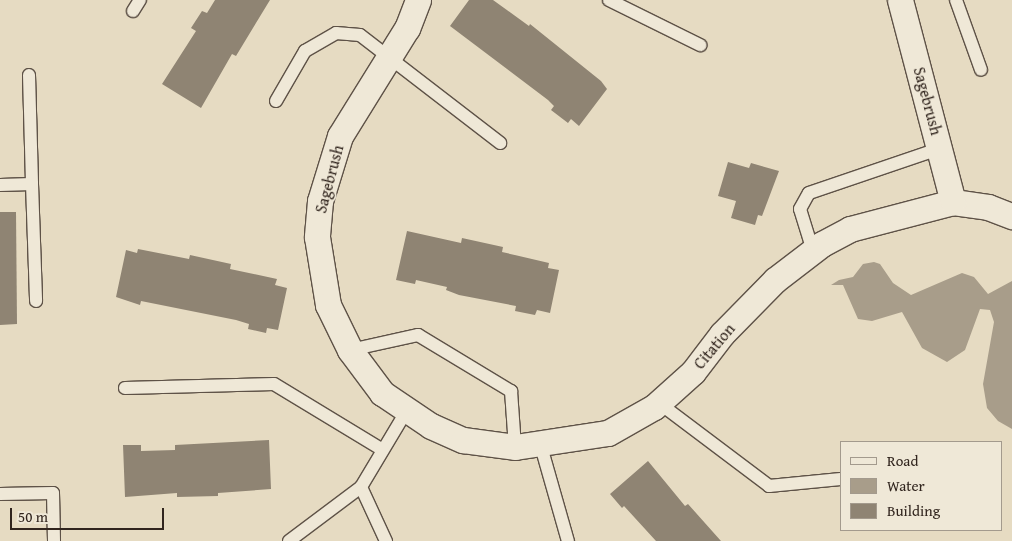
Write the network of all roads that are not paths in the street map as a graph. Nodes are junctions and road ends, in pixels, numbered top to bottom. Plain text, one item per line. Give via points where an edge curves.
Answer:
1 (418, 0) edge
2 (609, 0) edge
3 (900, 0) edge
4 (956, 0) edge
5 (700, 46) dead end
6 (389, 56) junction
7 (981, 70) dead end
8 (29, 75) dead end
9 (276, 102) dead end
10 (500, 143) dead end
11 (941, 148) junction
12 (32, 184) junction
13 (0, 185) edge
14 (953, 202) junction
15 (1012, 216) edge
16 (813, 251) junction
17 (36, 301) dead end
18 (350, 350) junction
19 (126, 388) dead end
20 (658, 403) junction
21 (407, 410) junction
22 (540, 443) junction
23 (515, 446) junction
24 (383, 450) junction
25 (840, 479) edge
26 (361, 487) junction
27 (0, 494) edge
28 (54, 541) edge
29 (289, 541) edge
30 (386, 541) edge
31 (568, 541) edge

1 - 6 street, Sagebrush via 407,28
2 - 5 lane
3 - 11 street, Sagebrush
4 - 7 lane
6 - 9 lane via 360,34 336,33 305,51
6 - 10 lane
6 - 18 street, Sagebrush via 340,136 320,201 316,237 328,305
8 - 12 lane
11 - 14 street, Sagebrush
11 - 16 lane via 809,193 800,209
12 - 13 lane
12 - 17 lane
14 - 15 street, Citation via 988,207
14 - 16 street, Citation via 850,229
16 - 20 street, Citation via 775,280 722,334 693,372
18 - 21 street, Sagebrush via 382,393
18 - 23 lane via 418,335 511,391
19 - 24 lane via 274,384
20 - 22 street, Citation via 608,432
20 - 25 lane via 769,486
21 - 23 street, Citation via 463,440
21 - 24 lane
22 - 23 street, Citation
22 - 31 lane
24 - 26 lane
26 - 29 lane
26 - 30 lane
27 - 28 lane via 53,493

